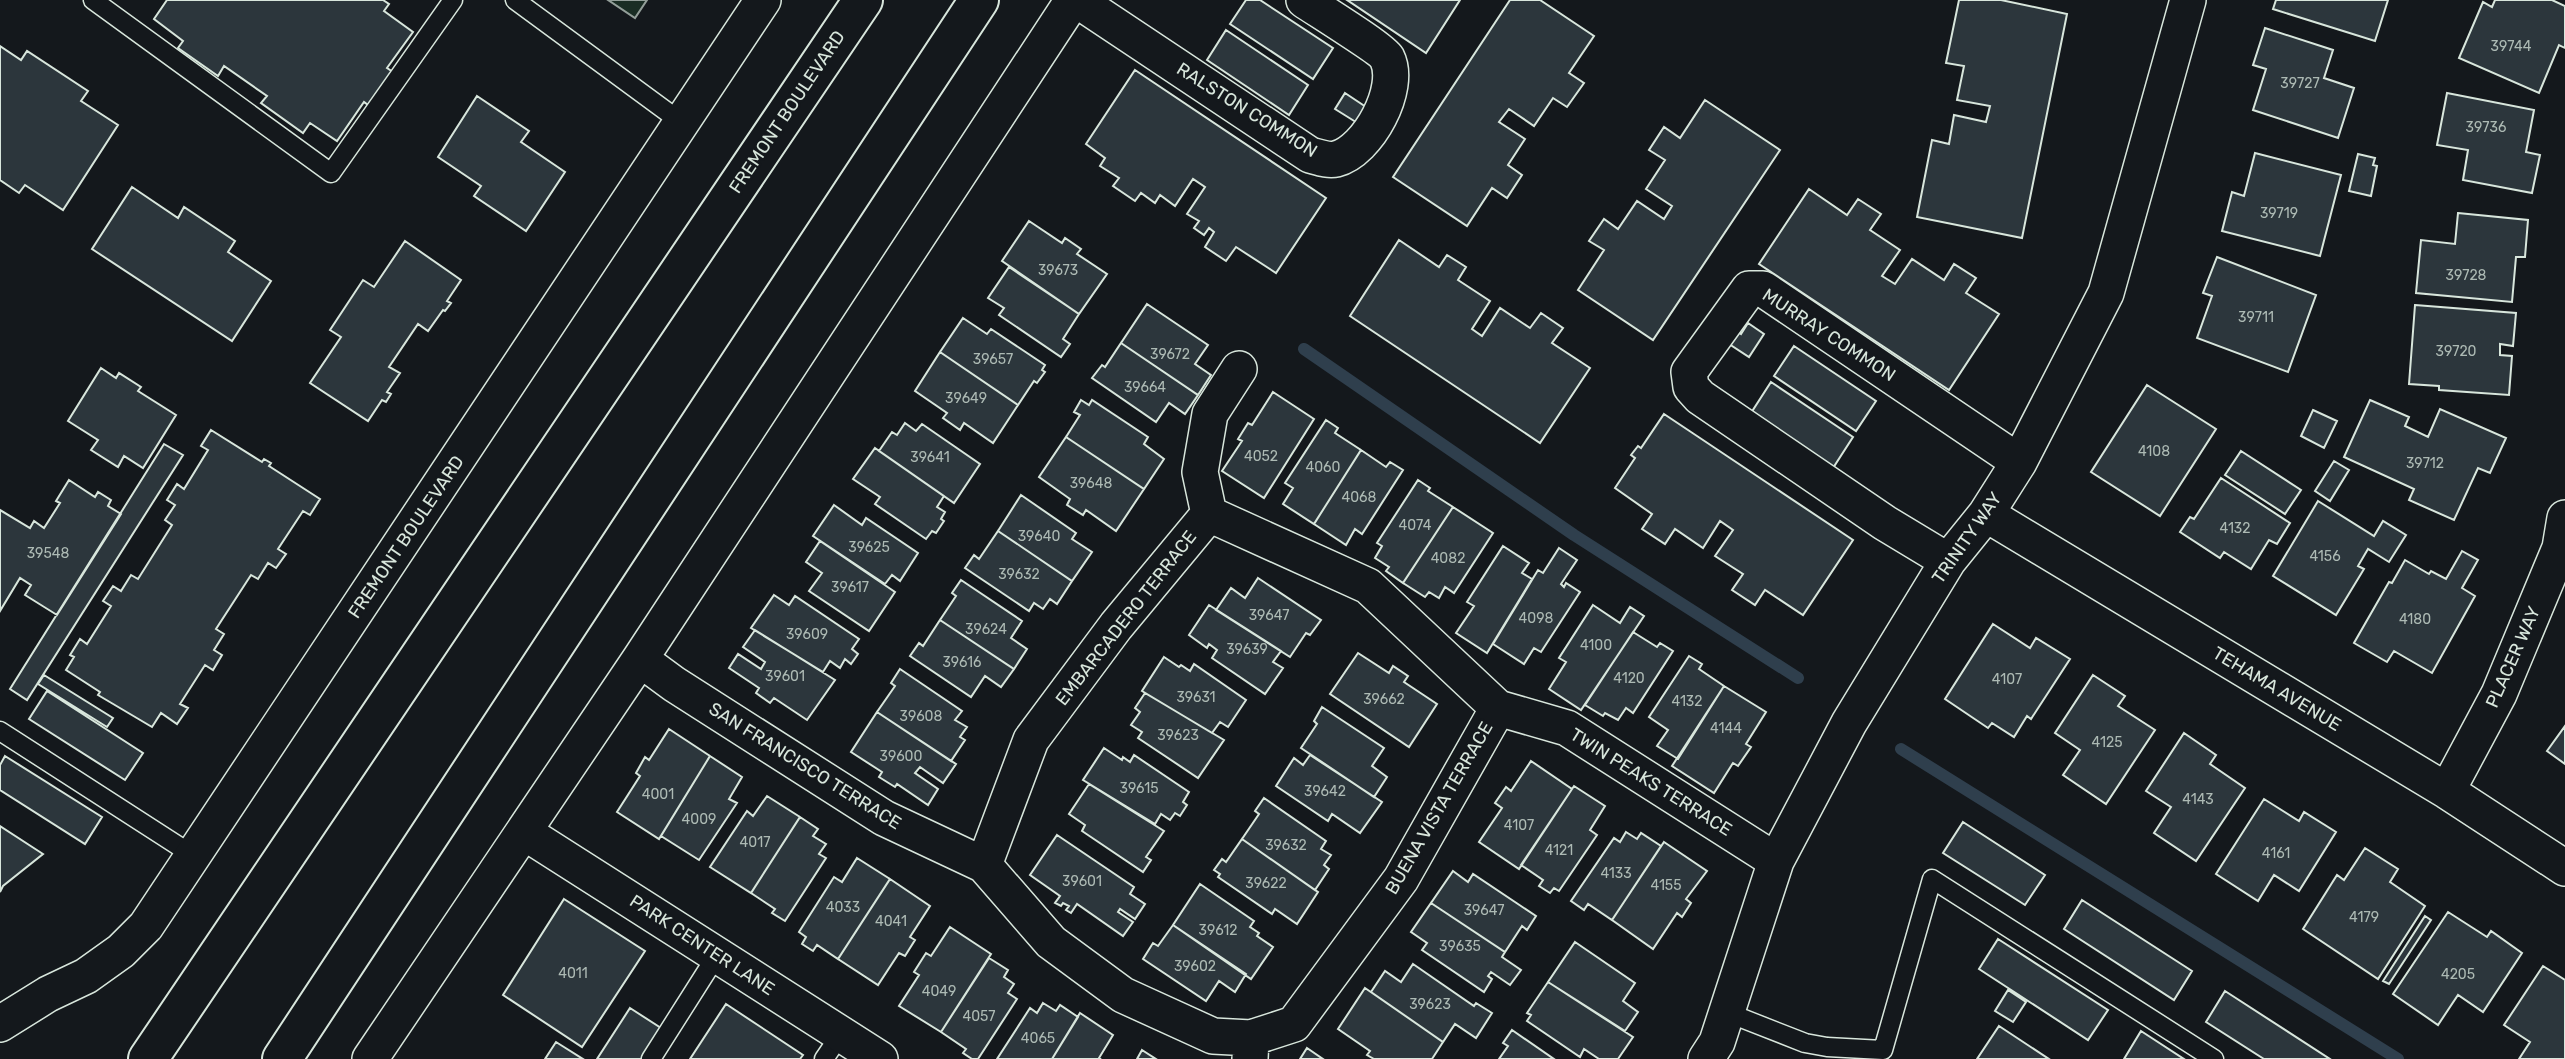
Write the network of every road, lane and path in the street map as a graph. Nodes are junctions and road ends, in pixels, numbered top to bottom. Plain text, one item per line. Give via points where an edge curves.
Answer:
1 (93, 0) edge
2 (453, 0) edge
3 (515, 0) edge
4 (763, 0) edge
5 (863, 0) edge
6 (979, 0) edge
7 (1075, 0) edge
8 (1304, 0) edge
9 (2188, 0) edge
10 (681, 122) junction
11 (1239, 369) dead end
12 (2018, 462) junction
13 (1209, 514) junction
14 (1986, 514) junction
15 (2565, 518) edge
16 (1948, 561) junction
17 (640, 659) junction
18 (1498, 708) junction
19 (0, 731) edge
20 (2447, 791) junction
21 (524, 832) junction
22 (194, 856) junction
23 (1776, 861) junction
24 (984, 865) junction
25 (2565, 869) edge
26 (717, 955) junction
27 (1726, 1012) junction
28 (0, 1024) edge
29 (833, 1046) edge
30 (1251, 1049) edge
31 (148, 1059) edge
32 (282, 1059) edge
33 (370, 1059) edge
34 (651, 1059) edge
35 (880, 1059) edge
36 (1706, 1059) edge
37 (2214, 1059) edge

1 - 2 lane via 331,173
3 - 10 lane
4 - 10 street, FREMONT BOULEVARD
5 - 31 main road, FREMONT BOULEVARD
6 - 32 main road
7 - 8 street, RALSTON COMMON via 1310,155 1336,159 1372,129 1387,100 1391,71 1384,54
7 - 17 street
9 - 12 street, TRINITY WAY via 2106,293
10 - 22 street, FREMONT BOULEVARD
11 - 13 street, EMBARCADERO TERRACE via 1210,414 1200,472
12 - 14 street, TRINITY WAY
12 - 16 street, MURRAY COMMON via 1763,289 1749,289 1689,372 1691,387 1700,397
13 - 18 street, TWIN PEAKS TERRACE via 1368,586
13 - 24 street, EMBARCADERO TERRACE via 1116,626 1031,740
14 - 16 street, TRINITY WAY
14 - 20 street, TEHAMA AVENUE
15 - 20 street, PLACER WAY via 2560,548 2499,694
16 - 23 street, TRINITY WAY via 1849,723
17 - 21 street
17 - 24 street, SAN FRANCISCO TERRACE via 884,818
18 - 23 street, TWIN PEAKS TERRACE via 1567,728
18 - 30 street, BUENA VISTA TERRACE via 1401,879 1294,1024
19 - 22 lane
20 - 25 street, TEHAMA AVENUE
21 - 26 street, PARK CENTER LANE
21 - 33 street
22 - 28 street, FREMONT BOULEVARD via 146,926 121,951
23 - 27 street, TRINITY WAY
24 - 30 street, SAN FRANCISCO TERRACE via 1051,942 1123,995
26 - 29 street, PARK CENTER LANE
26 - 34 lane
27 - 36 street, TRINITY WAY
27 - 37 lane via 1805,1043 1883,1050 1932,879
29 - 35 street, PARK CENTER LANE

